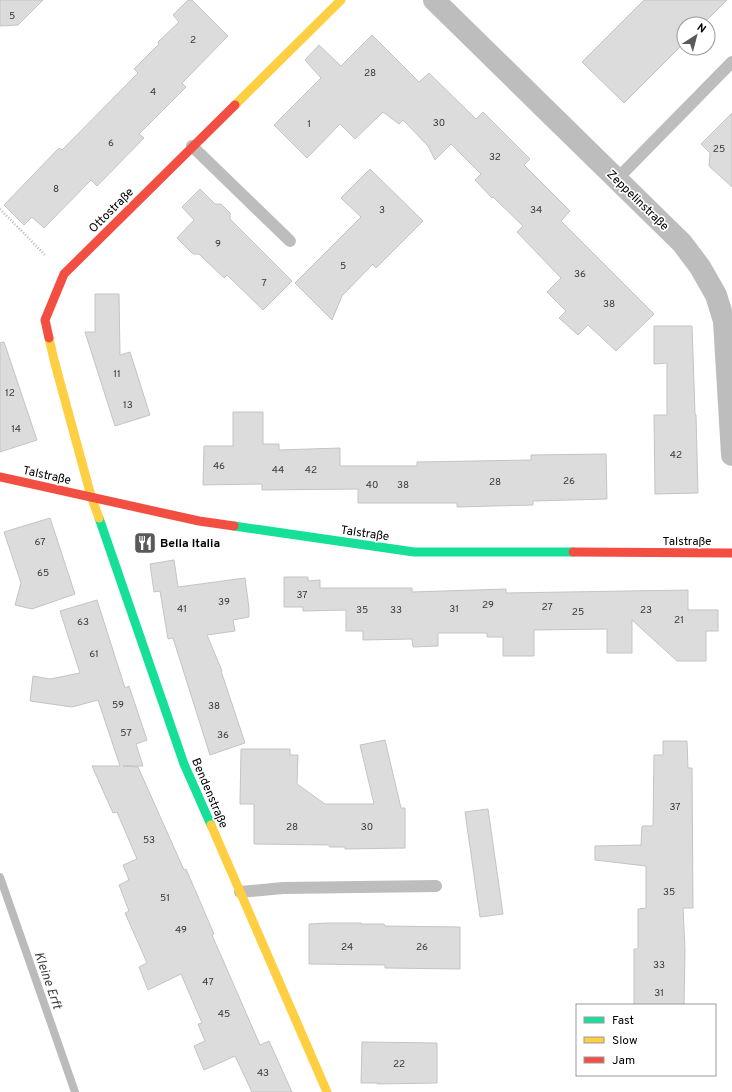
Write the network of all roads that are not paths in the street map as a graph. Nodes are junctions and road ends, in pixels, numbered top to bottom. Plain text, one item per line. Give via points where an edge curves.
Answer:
1 (341, 0) edge
2 (434, 0) edge
3 (732, 62) edge
4 (192, 146) junction
5 (617, 179) junction
6 (290, 241) dead end
7 (732, 455) edge
8 (0, 477) edge
9 (91, 496) junction
10 (732, 553) edge
11 (436, 886) dead end
12 (240, 892) junction
13 (327, 1092) edge

1 - 4 street, Ottostraße
2 - 5 street, Zeppelinstraße
3 - 5 lane
4 - 6 lane
4 - 9 street, Ottostraße via 64,274 45,320
5 - 7 street, Zeppelinstraße via 682,243 700,267 716,296 724,321
8 - 9 street, Talstraße
9 - 10 street, Talstraße via 199,521 414,552
9 - 12 street, Bendenstraße via 184,764
11 - 12 lane via 283,888
12 - 13 street, Bendenstraße

